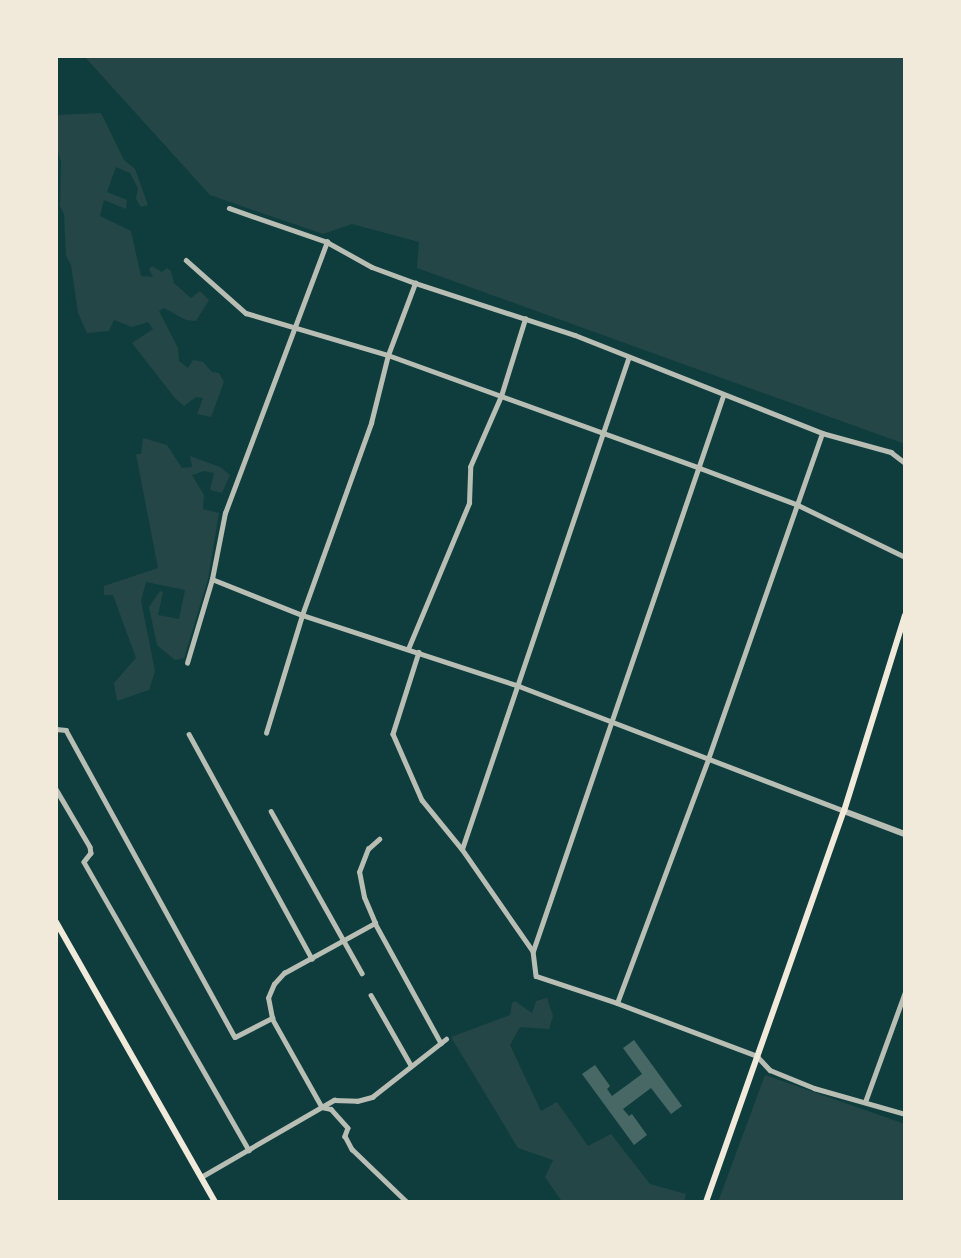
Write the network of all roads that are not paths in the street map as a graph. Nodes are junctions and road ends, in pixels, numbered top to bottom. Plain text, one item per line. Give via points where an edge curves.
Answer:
1 (229, 208) dead end
2 (327, 242) junction
3 (186, 260) dead end
4 (415, 283) junction
5 (525, 318) junction
6 (293, 326) junction
7 (388, 356) junction
8 (628, 359) junction
9 (501, 396) junction
10 (723, 396) junction
11 (822, 433) junction
12 (604, 434) junction
13 (905, 463) edge
14 (700, 468) junction
15 (796, 504) junction
16 (905, 557) edge
17 (212, 578) junction
18 (905, 614) edge
19 (302, 615) junction
20 (408, 650) junction
21 (419, 652) junction
22 (186, 663) dead end
23 (519, 686) junction
24 (612, 723) junction
25 (56, 729) edge
26 (266, 733) dead end
27 (189, 734) dead end
28 (708, 759) junction
29 (56, 789) edge
30 (271, 811) dead end
31 (844, 811) junction
32 (905, 834) edge
33 (379, 839) dead end
34 (462, 849) junction
35 (56, 922) edge
36 (375, 923) junction
37 (344, 940) junction
38 (533, 951) junction
39 (312, 959) junction
40 (362, 973) dead end
41 (905, 992) edge
42 (371, 995) dead end
43 (618, 1003) junction
44 (272, 1018) junction
45 (446, 1039) dead end
46 (441, 1043) junction
47 (757, 1056) junction
48 (411, 1065) junction
49 (865, 1102) junction
50 (322, 1107) junction
51 (905, 1114) edge
52 (249, 1150) junction
53 (201, 1177) junction
54 (215, 1202) edge
55 (406, 1202) edge
56 (706, 1202) edge

1 - 2 street
2 - 4 street via 372,267
2 - 6 street
3 - 6 street via 246,313
4 - 5 street
4 - 7 street
5 - 8 street via 575,335
5 - 9 street
6 - 7 street via 340,344
6 - 17 street via 225,514
7 - 9 street
7 - 19 street via 371,423
8 - 10 street
8 - 12 street
9 - 12 street
9 - 20 street via 470,467 469,503
10 - 11 street
10 - 14 street
11 - 13 street via 891,452
11 - 15 street
12 - 14 street
12 - 23 street
14 - 15 street
14 - 24 street
15 - 16 street
15 - 28 street
17 - 19 street
17 - 22 street
18 - 31 main road
19 - 20 street
19 - 26 street
20 - 21 street
21 - 23 street
21 - 34 street via 393,734 419,795
23 - 24 street
23 - 34 street
24 - 28 street
24 - 38 street
25 - 44 street via 66,730 235,1037
27 - 39 street
28 - 31 street
28 - 43 street
29 - 52 street via 90,847 91,853 84,862
30 - 37 street
31 - 32 street
31 - 47 main road
33 - 36 street via 368,849 359,872 364,897
34 - 38 street
35 - 53 main road
36 - 37 street
36 - 46 street
37 - 39 street
37 - 40 street
38 - 43 street via 536,976
39 - 44 street via 284,973 274,984 268,998
41 - 49 street
42 - 48 street
43 - 47 street
44 - 50 street
45 - 46 street
46 - 48 street
47 - 49 street via 770,1070 814,1088
47 - 56 main road
48 - 50 street via 372,1097 356,1101 334,1100
49 - 51 street
50 - 52 street
50 - 55 street via 331,1109 348,1128 345,1136 352,1149
52 - 53 street
53 - 54 main road

